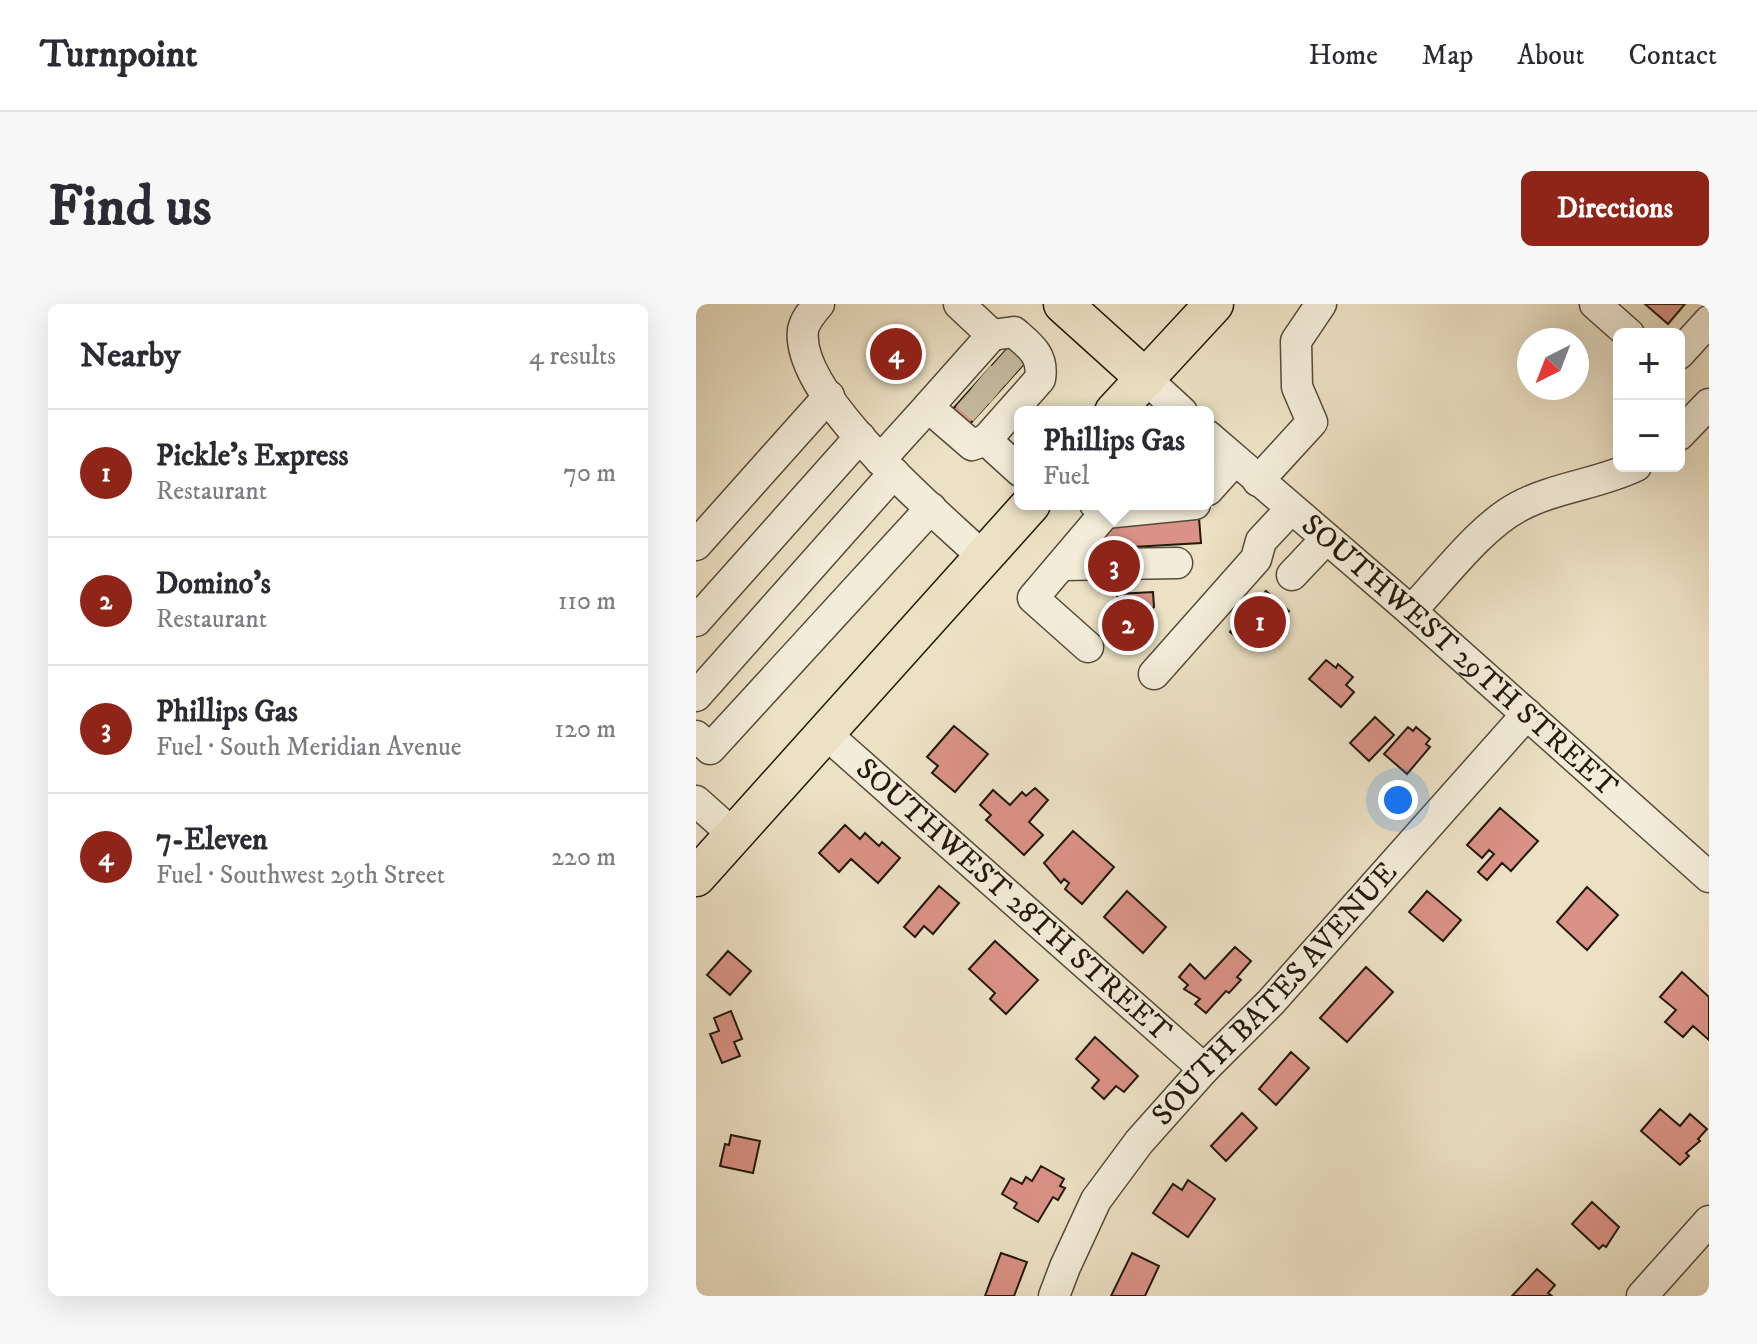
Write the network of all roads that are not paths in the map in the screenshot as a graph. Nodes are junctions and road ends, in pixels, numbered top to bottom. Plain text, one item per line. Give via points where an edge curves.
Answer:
1 (819, 304) edge
2 (959, 304) edge
3 (1063, 304) edge
4 (1214, 304) edge
5 (1321, 304) edge
6 (1595, 304) edge
7 (1709, 321) edge
8 (1622, 328) edge
9 (1685, 347) edge
10 (1146, 379) junction
11 (990, 385) junction
12 (829, 396) junction
13 (1709, 404) edge
14 (1120, 406) edge
15 (1175, 406) edge
16 (928, 407) junction
17 (1685, 429) edge
18 (1214, 441) edge
19 (1014, 454) edge
20 (878, 457) junction
21 (1235, 460) junction
22 (1616, 472) edge
23 (1258, 481) junction
24 (1214, 483) edge
25 (931, 508) junction
26 (1291, 509) junction
27 (1026, 510) edge
28 (1099, 510) edge
29 (1326, 539) junction
30 (696, 545) edge
31 (983, 557) junction
32 (1177, 563) dead end
33 (1062, 565) junction
34 (1292, 575) dead end
35 (1411, 611) junction
36 (696, 621) edge
37 (1088, 647) dead end
38 (1154, 674) dead end
39 (696, 696) edge
40 (1527, 714) junction
41 (825, 733) junction
42 (696, 736) edge
43 (696, 801) edge
44 (734, 835) junction
45 (696, 877) edge
46 (1709, 877) edge
47 (1204, 1069) junction
48 (1709, 1221) edge
49 (1054, 1296) edge
50 (1642, 1296) edge

1 - 12 street via 803,327 803,346
2 - 11 street
3 - 10 main road
4 - 10 main road
5 - 23 street via 1296,341 1297,387 1312,422
6 - 8 street
7 - 9 street
10 - 14 main road
10 - 15 street
11 - 16 street
11 - 16 street via 972,445
11 - 19 street
12 - 20 street
12 - 30 street
13 - 17 street
16 - 20 street
18 - 21 street, SOUTHWEST 29TH STREET
20 - 25 street
20 - 36 street
20 - 39 street
21 - 23 street, SOUTHWEST 29TH STREET
21 - 24 street
22 - 35 street via 1517,508 1485,533
23 - 26 street, SOUTHWEST 29TH STREET
25 - 31 street
25 - 42 street via 710,749
26 - 29 street, SOUTHWEST 29TH STREET
26 - 38 street via 1261,541 1256,559
27 - 31 main road
28 - 33 street
29 - 34 street
29 - 35 street, SOUTHWEST 29TH STREET
31 - 41 main road
32 - 33 street
33 - 37 street via 1033,598
35 - 40 street, SOUTHWEST 29TH STREET
40 - 46 street, SOUTHWEST 29TH STREET
40 - 47 street, SOUTH BATES AVENUE via 1271,1002
41 - 44 main road
41 - 47 street, SOUTHWEST 28TH STREET
43 - 44 street
44 - 45 main road
47 - 49 street, SOUTH BATES AVENUE via 1096,1200
48 - 50 street

